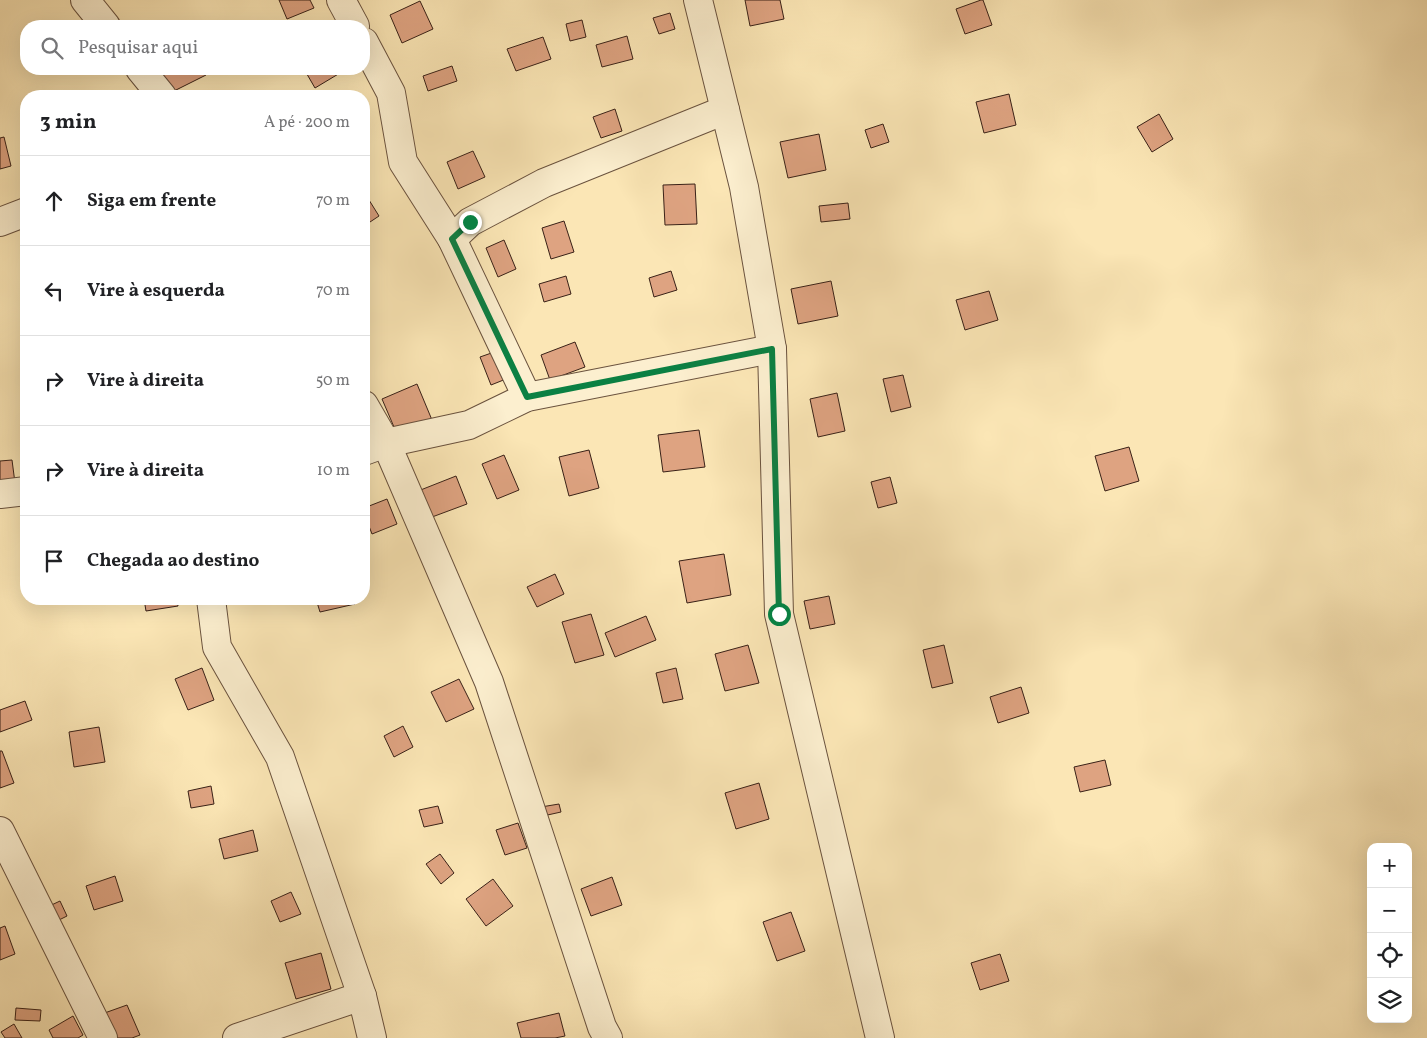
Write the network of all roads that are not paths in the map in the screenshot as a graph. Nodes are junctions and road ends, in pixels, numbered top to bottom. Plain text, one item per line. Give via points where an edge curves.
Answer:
1 (85, 0) edge
2 (698, 0) edge
3 (101, 20) edge
4 (370, 53) edge
5 (145, 75) edge
6 (157, 90) edge
7 (725, 110) junction
8 (20, 214) edge
9 (0, 222) edge
10 (452, 239) junction
11 (772, 349) junction
12 (527, 397) junction
13 (370, 428) edge
14 (375, 447) edge
15 (20, 492) edge
16 (0, 494) edge
17 (212, 605) edge
18 (0, 831) edge
19 (362, 996) junction
20 (103, 1038) edge
21 (237, 1038) edge
22 (372, 1038) edge
23 (608, 1038) edge
24 (880, 1038) edge

1 - 3 street
2 - 7 street
4 - 10 street via 391,93 403,162
5 - 6 street
7 - 10 street via 544,183 470,222
7 - 11 street via 744,187
8 - 9 street
10 - 12 street
11 - 12 street
11 - 24 street via 779,614
12 - 14 street via 469,425
13 - 14 street
14 - 23 street via 489,682
15 - 16 street
17 - 19 street via 217,647 280,757
18 - 20 street
19 - 21 street
19 - 22 street

